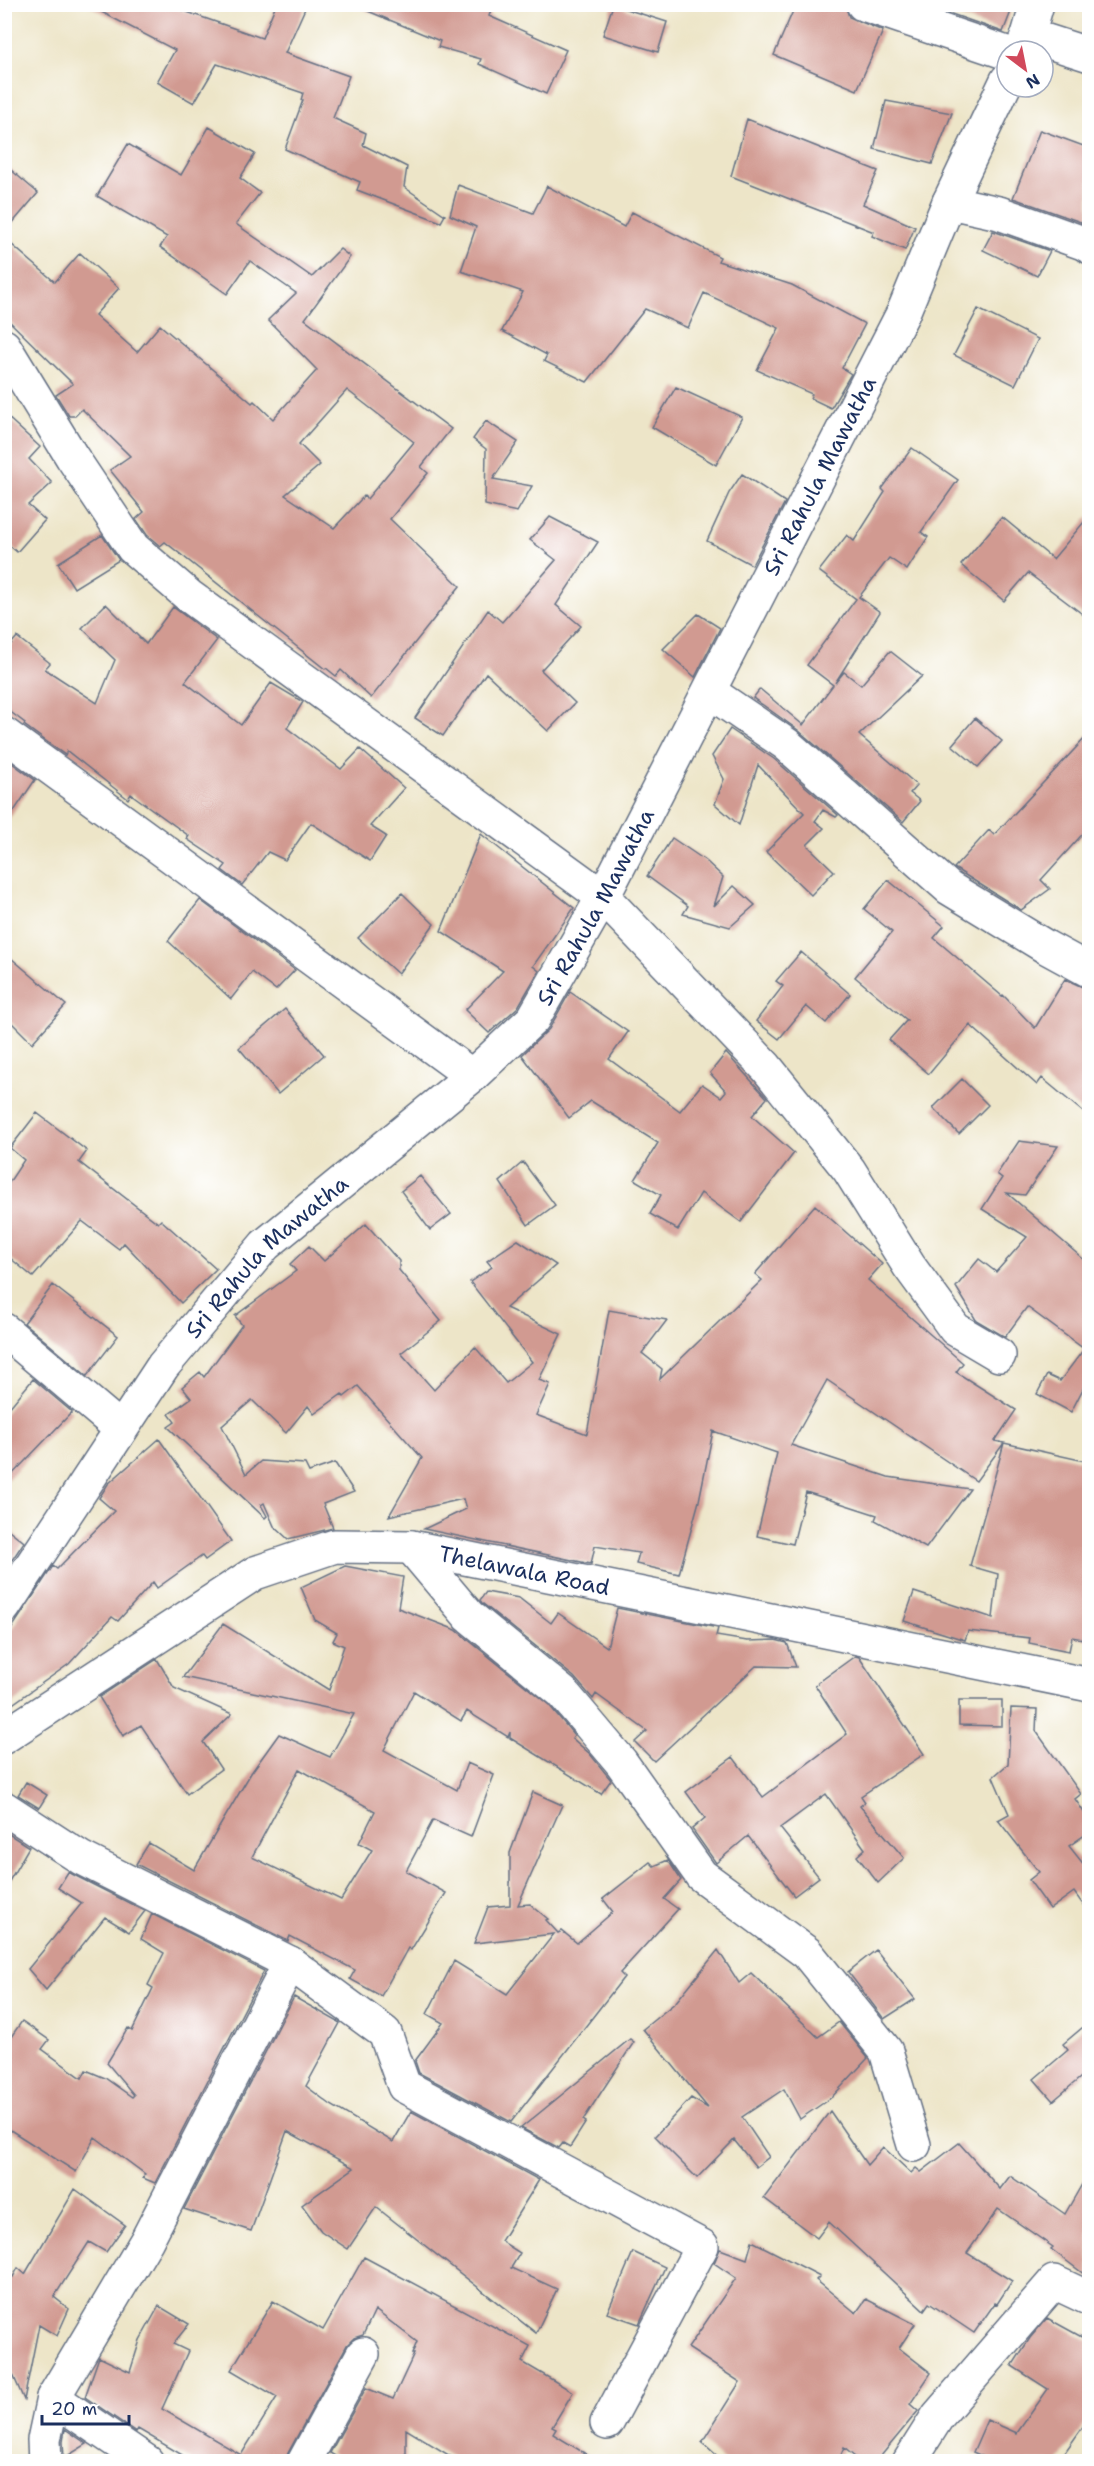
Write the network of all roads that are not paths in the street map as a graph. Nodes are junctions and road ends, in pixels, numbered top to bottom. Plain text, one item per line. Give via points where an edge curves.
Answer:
1 (863, 4) edge
2 (1037, 4) edge
3 (1022, 39) edge
4 (995, 40) edge
5 (1055, 51) edge
6 (1089, 55) edge
7 (998, 99) edge
8 (949, 202) junction
9 (1089, 247) edge
10 (4, 346) edge
11 (710, 692) junction
12 (4, 734) edge
13 (603, 897) junction
14 (1089, 971) edge
15 (472, 1076) junction
16 (4, 1330) edge
17 (999, 1355) dead end
18 (121, 1429) junction
19 (411, 1547) junction
20 (9, 1589) edge
21 (1089, 1685) edge
22 (4, 1737) edge
23 (4, 1808) edge
24 (290, 1963) junction
25 (914, 2145) dead end
26 (1089, 2299) edge
27 (363, 2355) dead end
28 (53, 2398) junction
29 (607, 2423) dead end
30 (45, 2462) edge
31 (147, 2462) edge
32 (304, 2462) edge
33 (909, 2462) edge

1 - 4 street
2 - 3 street
5 - 6 street
7 - 8 street, Sri Rahula Mawatha
8 - 9 street via 999,213
8 - 11 street, Sri Rahula Mawatha via 903,312
10 - 13 street via 133,548 189,596
11 - 13 street, Sri Rahula Mawatha
11 - 14 street via 786,744 949,888
12 - 15 street
13 - 15 street, Sri Rahula Mawatha via 533,1019
13 - 17 street via 780,1085 849,1170 909,1266 955,1329
15 - 18 street, Sri Rahula Mawatha via 266,1245 163,1366
16 - 18 street
18 - 20 street, Sri Rahula Mawatha
19 - 21 street, Thelawala Road
19 - 22 street, Thelawala Road via 335,1546 255,1573
19 - 25 street via 469,1616 562,1692 621,1762 701,1875 807,1953 886,2051
23 - 24 street via 81,1858
24 - 28 street via 147,2240
24 - 29 street via 385,2033 404,2086 702,2246
26 - 33 street via 1054,2282 938,2416
27 - 32 street
28 - 30 street via 44,2440
28 - 31 street

